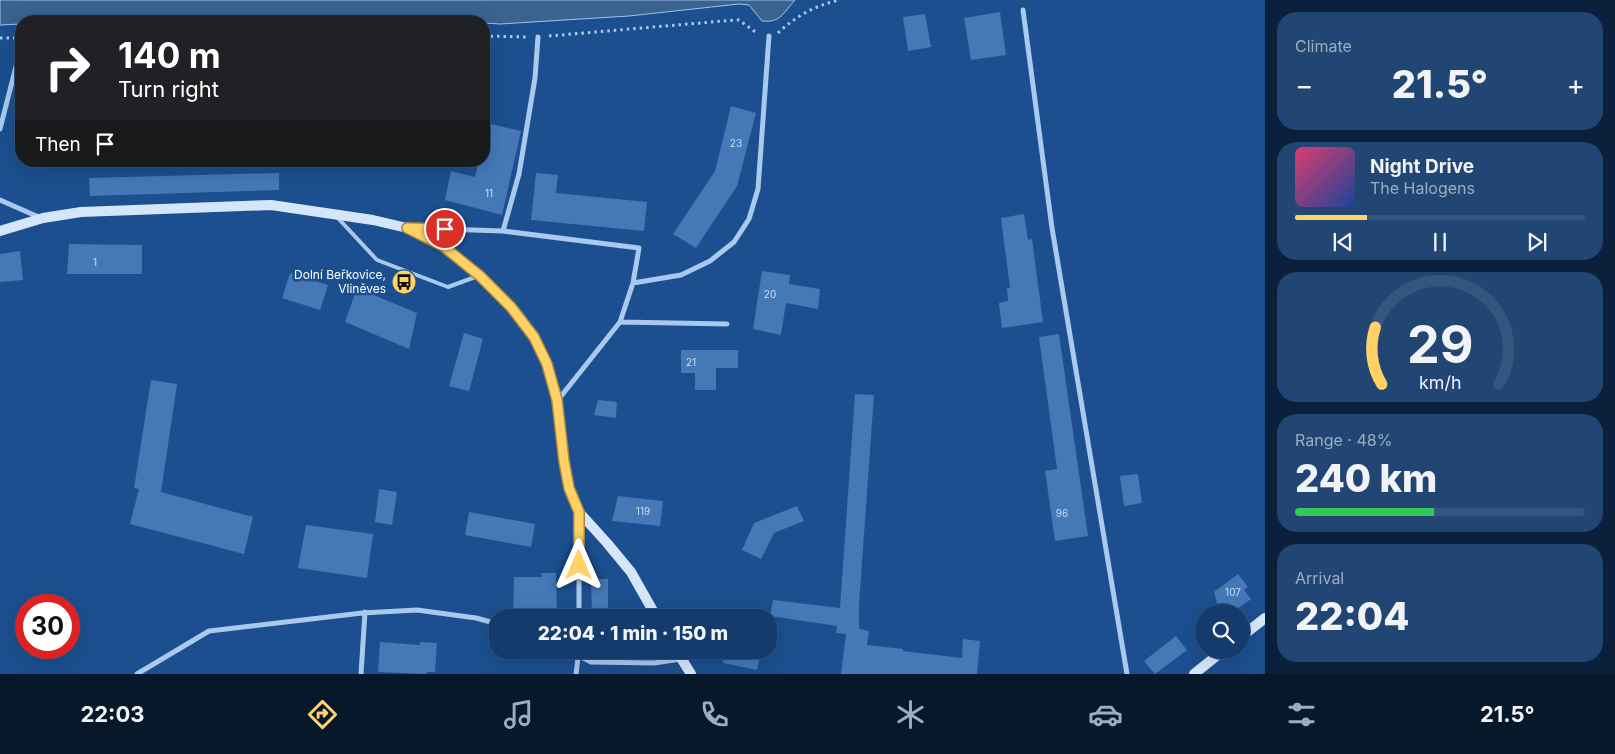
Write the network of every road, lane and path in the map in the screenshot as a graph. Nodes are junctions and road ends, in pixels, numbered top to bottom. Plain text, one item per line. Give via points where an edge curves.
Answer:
1 (840, 0) edge
2 (1023, 10) dead end
3 (490, 36) edge
4 (769, 36) junction
5 (538, 37) junction
6 (0, 38) edge
7 (15, 38) edge
8 (15, 71) edge
9 (0, 130) edge
10 (0, 200) edge
11 (333, 213) junction
12 (43, 218) junction
13 (407, 228) junction
14 (0, 230) edge
15 (503, 232) junction
16 (480, 276) junction
17 (633, 283) junction
18 (620, 322) junction
19 (728, 324) dead end
20 (557, 400) junction
21 (579, 512) junction
22 (579, 609) edge
23 (652, 609) edge
24 (365, 612) junction
25 (1265, 618) edge
26 (489, 622) edge
27 (1250, 630) edge
28 (578, 659) edge
29 (587, 659) edge
30 (665, 659) edge
31 (682, 659) edge
32 (1213, 659) edge
33 (137, 674) edge
34 (360, 674) edge
35 (576, 674) edge
36 (691, 674) edge
37 (1127, 674) edge
38 (1194, 674) edge

1 - 4 path via 808,10 777,34
2 - 37 street via 1052,228
3 - 5 path
4 - 5 path via 761,35 735,20
4 - 17 street via 758,189 749,219 734,242 710,261 681,275
5 - 15 street via 535,78 519,174
6 - 7 path
8 - 9 street
10 - 12 street
11 - 12 street via 246,205 81,212
11 - 13 street
11 - 16 lane via 377,260 448,287
12 - 14 street
13 - 15 street
13 - 16 street via 443,246
15 - 17 street via 639,248
16 - 20 street via 511,307 534,337 547,364
17 - 18 street
18 - 19 street
18 - 20 street
20 - 21 street via 569,488
21 - 22 street
21 - 23 street via 631,572
24 - 26 street via 417,610
24 - 33 street via 209,631
24 - 34 street
25 - 27 street
28 - 35 street
29 - 30 street via 591,662 654,663
31 - 36 street
32 - 38 street

